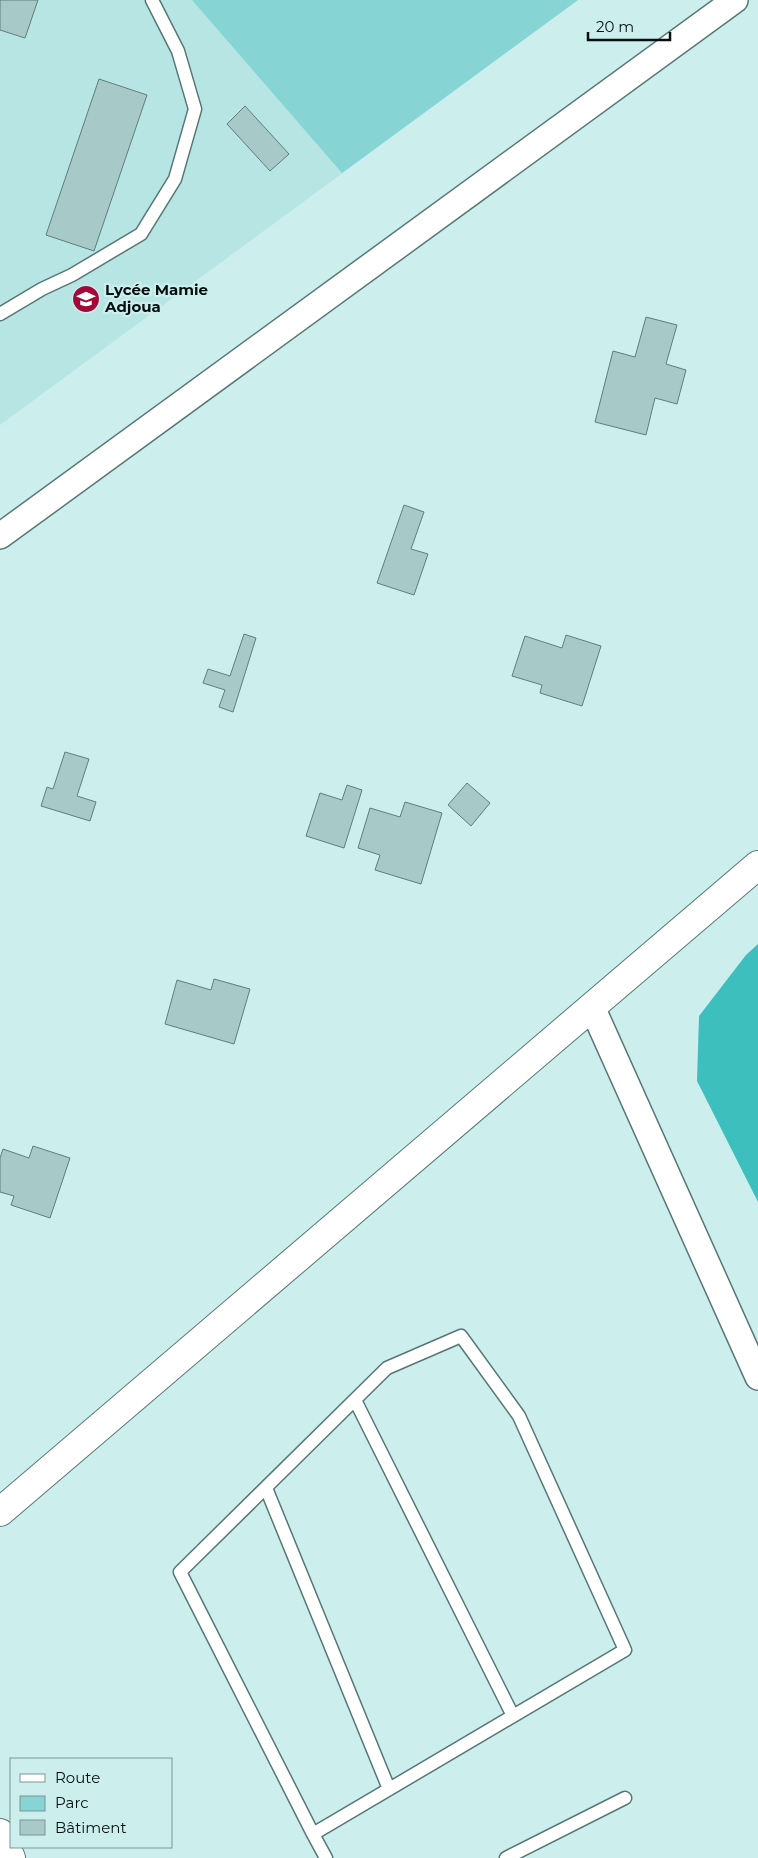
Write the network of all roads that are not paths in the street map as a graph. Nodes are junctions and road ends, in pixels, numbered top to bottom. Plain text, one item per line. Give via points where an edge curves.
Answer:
1 (152, 0) edge
2 (735, 0) edge
3 (0, 314) edge
4 (0, 536) edge
5 (758, 865) edge
6 (592, 1007) junction
7 (758, 1377) edge
8 (355, 1400) junction
9 (266, 1488) junction
10 (0, 1512) edge
11 (513, 1716) junction
12 (389, 1789) junction
13 (625, 1798) dead end
14 (0, 1833) edge
15 (313, 1834) junction
16 (11, 1858) edge
17 (326, 1858) edge
18 (506, 1858) edge

1 - 3 lane via 178,51 195,109 175,179 141,234
2 - 4 street
5 - 6 street
6 - 7 street
6 - 10 street
8 - 9 lane
8 - 11 lane
8 - 11 lane via 387,1368 460,1336 519,1416 625,1650
9 - 12 lane
9 - 15 lane via 180,1572
11 - 12 lane
12 - 15 lane
13 - 18 lane
14 - 16 street
15 - 17 lane

